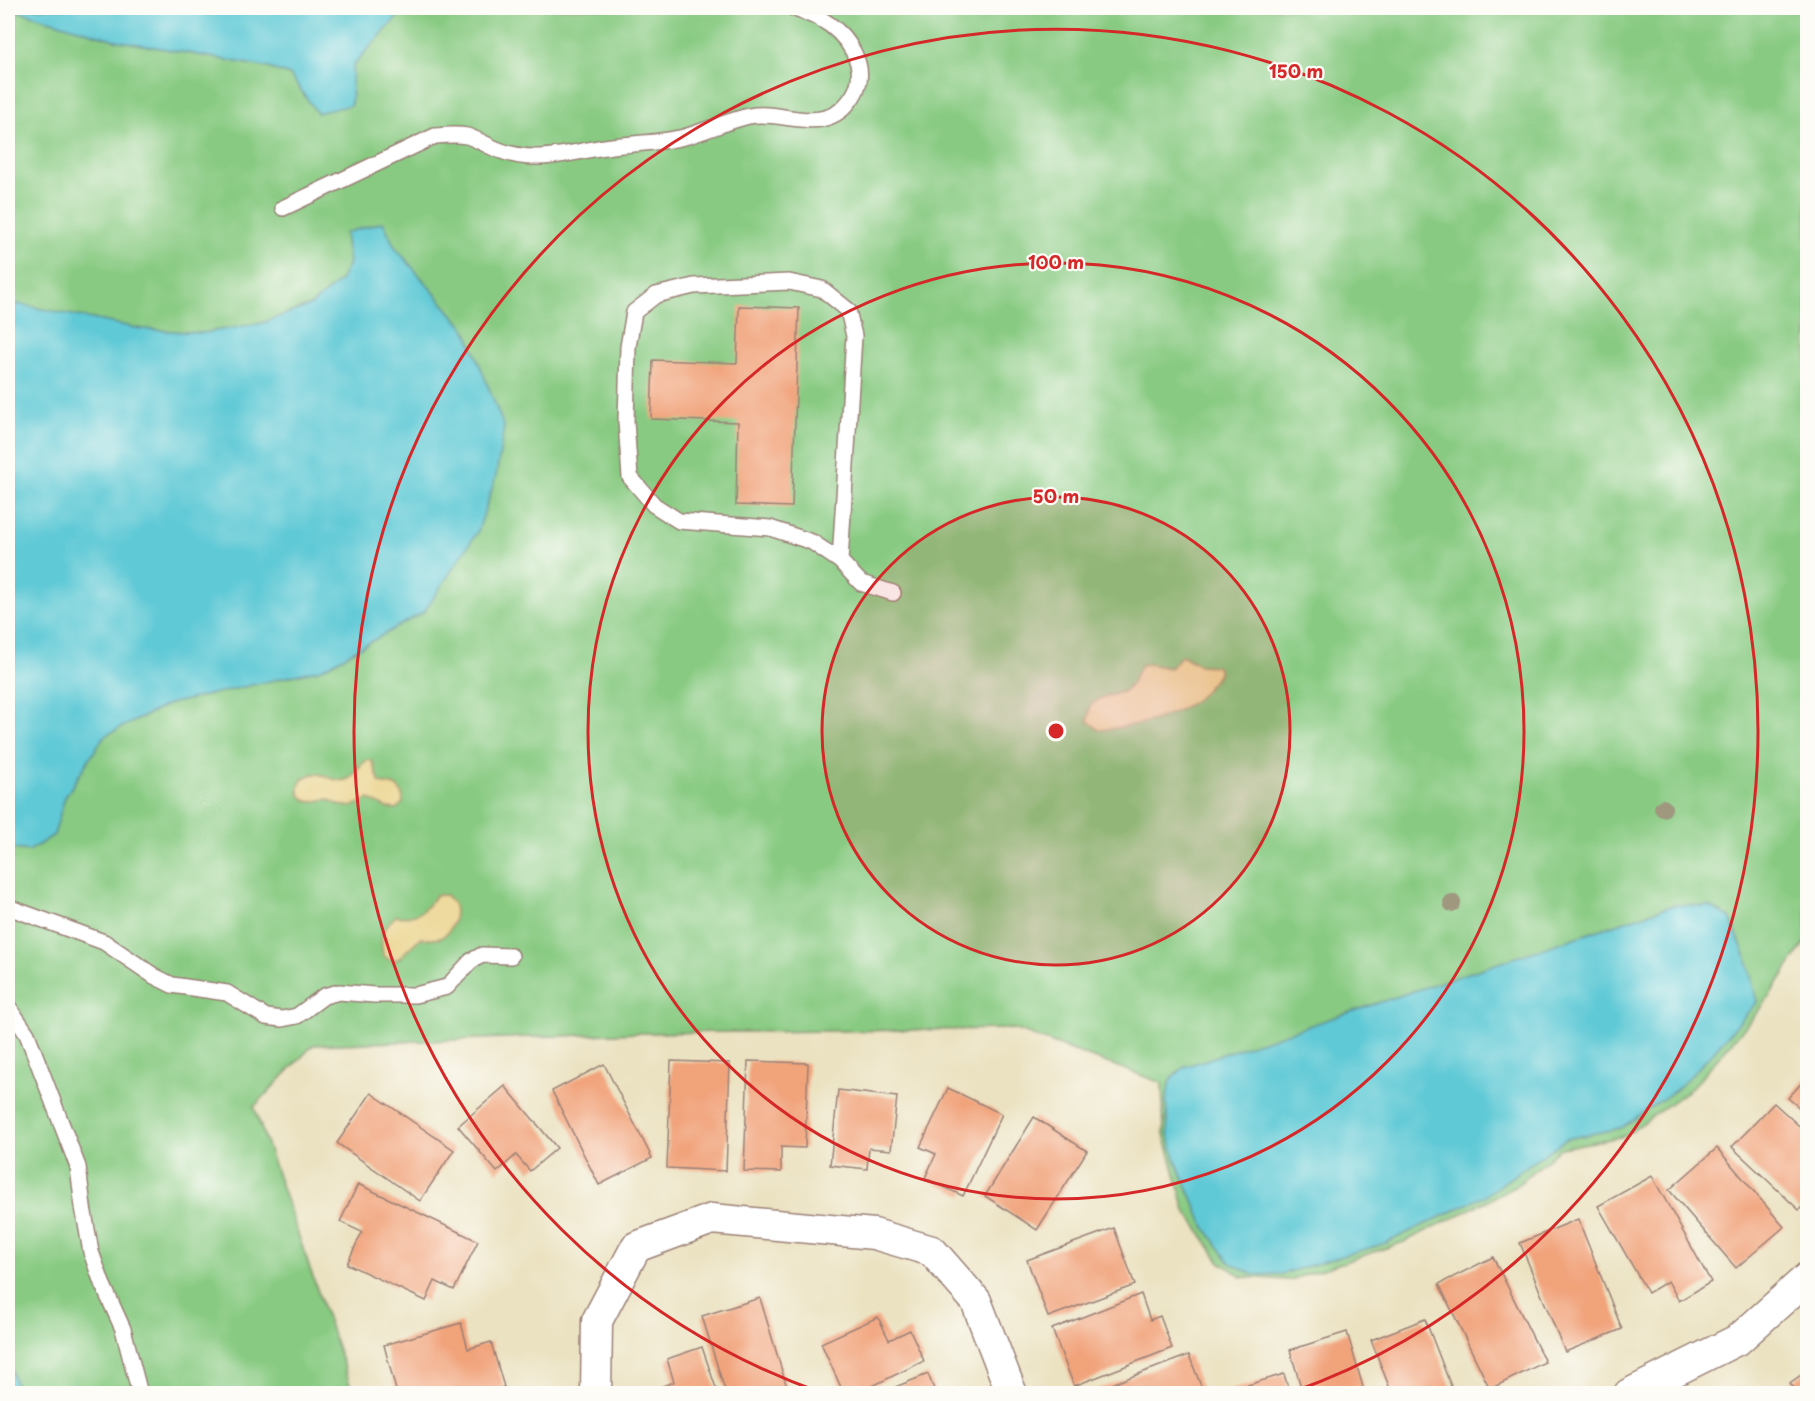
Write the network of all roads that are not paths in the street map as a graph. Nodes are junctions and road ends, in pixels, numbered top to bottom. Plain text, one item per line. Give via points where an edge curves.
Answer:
1 (794, 8) edge
2 (283, 208) dead end
3 (840, 561) junction
4 (893, 593) dead end
5 (8, 908) edge
6 (511, 956) dead end
7 (8, 1006) edge
8 (1808, 1276) edge
9 (140, 1394) edge
10 (596, 1394) edge
11 (1012, 1394) edge
12 (1629, 1394) edge

1 - 2 lane via 819,18 848,42 857,58 860,74 856,91 836,115 804,120 750,116 656,143 553,156 519,155 455,134 435,136
3 - 3 lane via 812,542 770,528 679,520 654,505 630,477 626,422 628,347 634,312 657,295 694,286 789,282 822,289 848,310 854,336
3 - 4 lane via 861,583
5 - 6 lane via 104,942 172,985 227,993 266,1017 282,1019 297,1016 324,996 339,992 415,995 447,987 482,955
7 - 9 lane via 27,1034 78,1167 91,1252 123,1329
8 - 12 street via 1739,1339
10 - 11 street via 597,1321 636,1247 712,1219 874,1234 932,1251 976,1301

